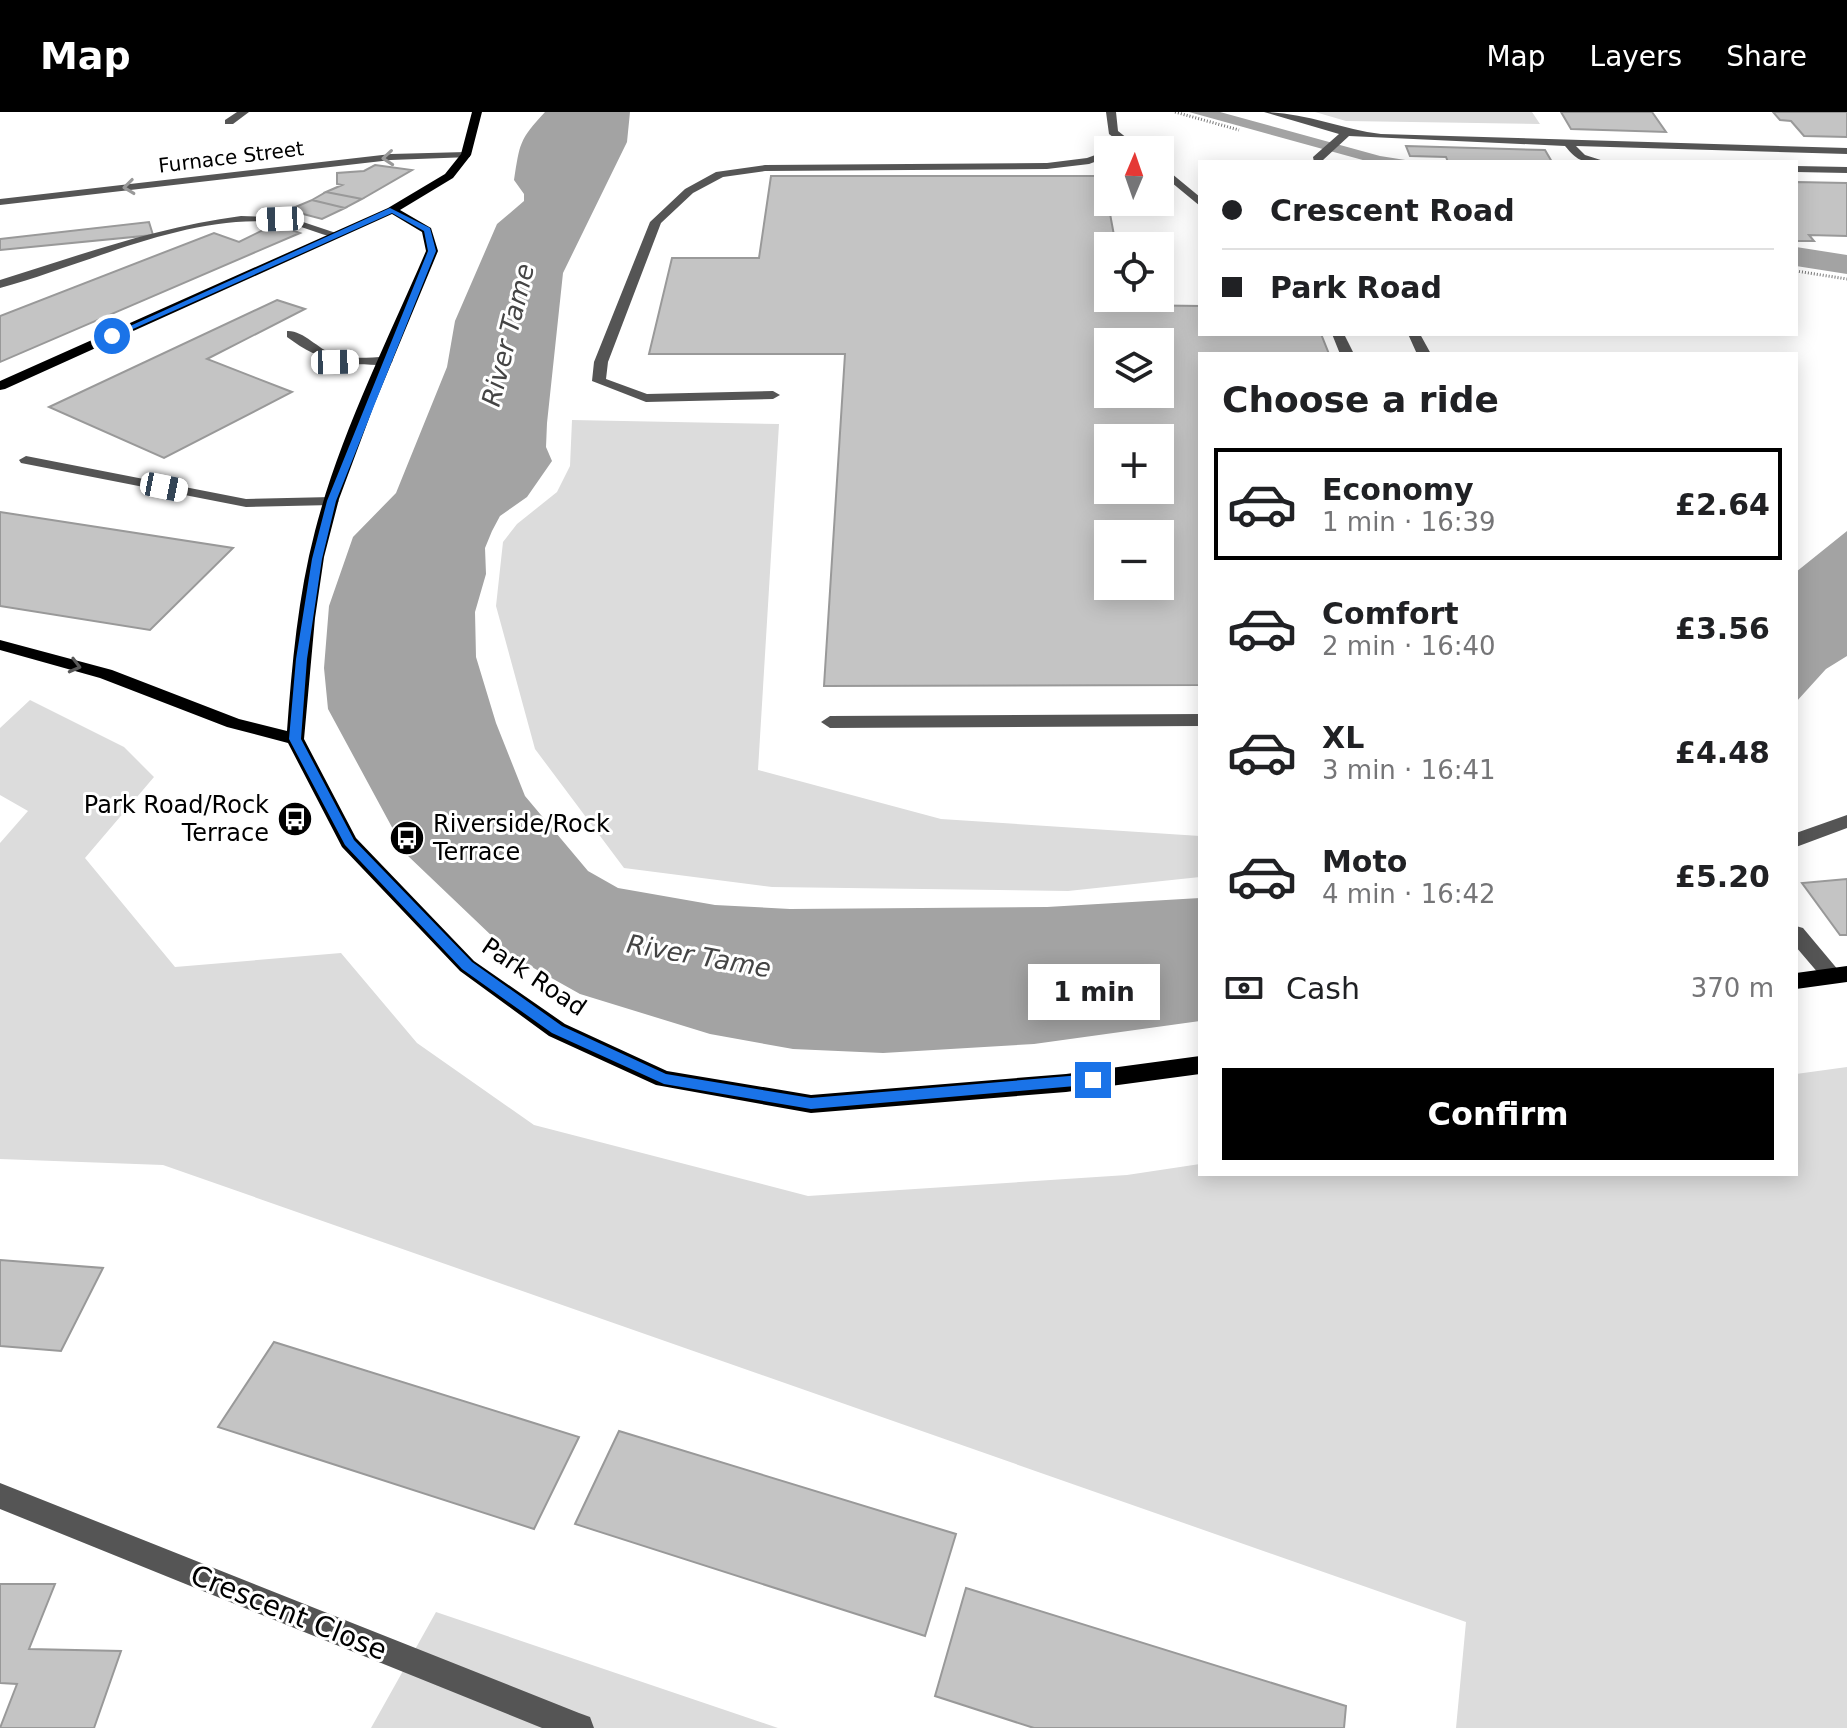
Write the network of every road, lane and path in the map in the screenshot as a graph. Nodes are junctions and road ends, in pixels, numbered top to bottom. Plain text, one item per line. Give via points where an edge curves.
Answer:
1 (477, 112) edge
2 (1111, 112) edge
3 (1269, 112) edge
4 (250, 114) edge
5 (229, 122) dead end
6 (1118, 136) edge
7 (1344, 137) junction
8 (1568, 143) junction
9 (1847, 151) edge
10 (466, 155) junction
11 (1094, 159) edge
12 (1319, 160) edge
13 (1592, 160) edge
14 (1798, 169) edge
15 (1847, 170) edge
16 (1174, 180) edge
17 (1198, 201) edge
18 (0, 202) edge
19 (392, 210) junction
20 (336, 235) junction
21 (1798, 271) edge
22 (1847, 279) edge
23 (0, 284) edge
24 (292, 334) dead end
25 (386, 361) junction
26 (0, 386) edge
27 (773, 395) dead end
28 (26, 460) dead end
29 (332, 501) junction
30 (0, 645) edge
31 (1198, 720) edge
32 (830, 722) dead end
33 (295, 739) junction
34 (1847, 821) edge
35 (1847, 836) edge
36 (1798, 839) edge
37 (1798, 840) edge
38 (1798, 935) edge
39 (1840, 975) edge
40 (1798, 981) edge
41 (1198, 1065) edge
42 (0, 1496) edge
43 (579, 1728) edge

1 - 10 main road
2 - 6 street
3 - 7 street
4 - 5 street
7 - 8 street
7 - 12 street
8 - 9 street
8 - 13 street via 1581,158
10 -> 18 street, Furnace Street via 391,157
10 - 19 main road via 449,176
11 - 27 street via 1047,166 765,168 720,174 689,191 656,222 601,362 599,381 646,398
14 - 15 street
16 - 17 street
19 - 20 main road
19 - 25 main road via 427,230 432,251
20 - 23 street via 280,219 227,221 173,231
20 - 26 main road
21 - 22 path
24 - 25 street via 335,362
25 - 29 main road
28 - 29 street via 246,503
29 - 33 main road via 301,659
30 -> 33 main road via 106,674 233,723
31 - 32 street
33 - 41 main road, Park Road via 349,842 467,966 557,1030 664,1079 811,1104 1066,1083
34 - 36 street
35 - 37 street
38 - 39 street
39 - 40 main road
42 - 43 street, Crescent Close

